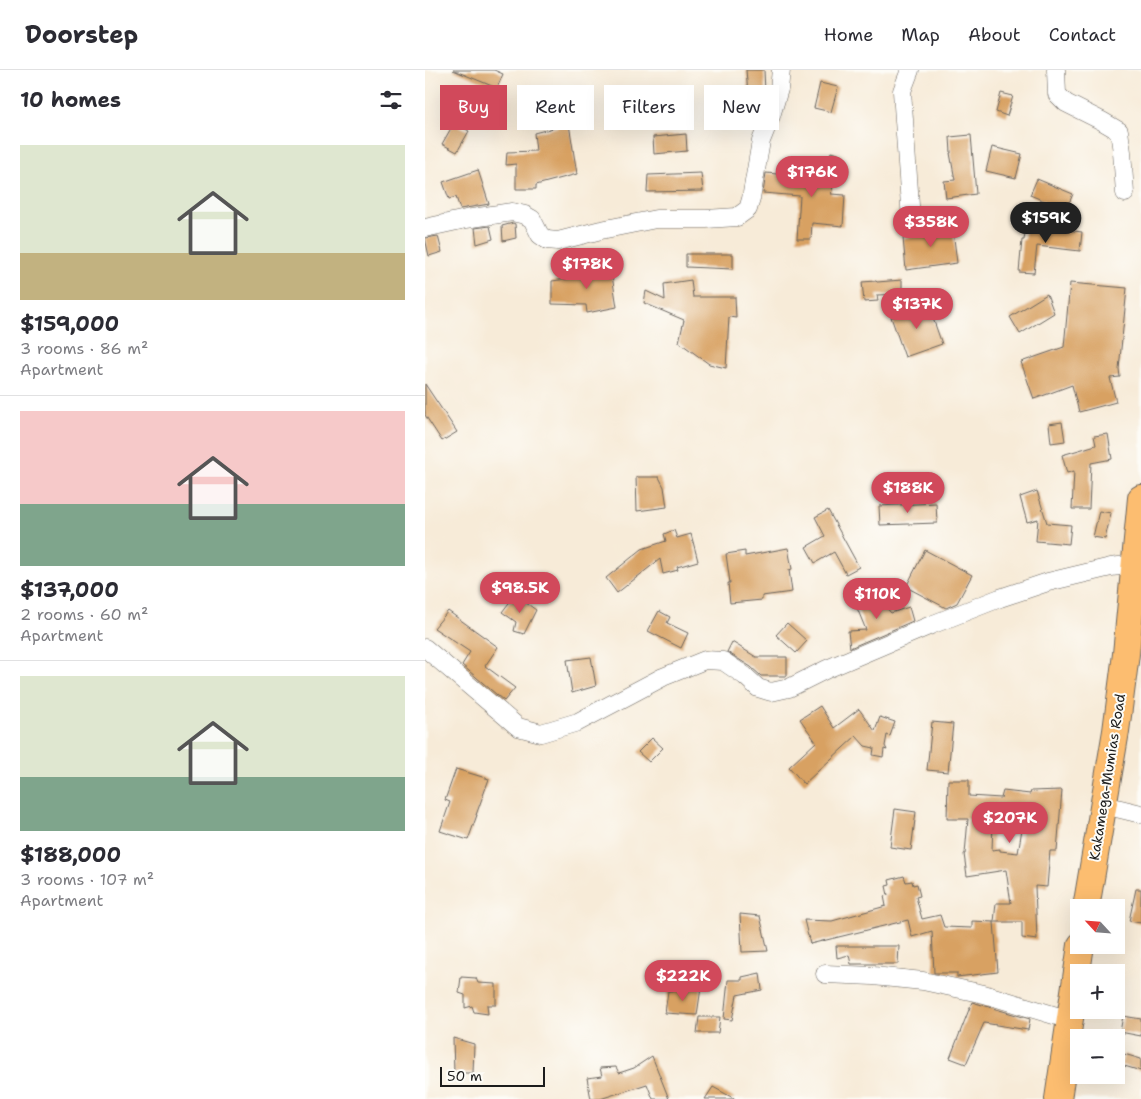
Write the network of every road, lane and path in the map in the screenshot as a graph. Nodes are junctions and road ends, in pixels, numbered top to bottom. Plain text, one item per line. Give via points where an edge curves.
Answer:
1 (781, 70) edge
2 (910, 70) edge
3 (1056, 70) edge
4 (1125, 193) dead end
5 (911, 220) dead end
6 (425, 228) edge
7 (1141, 498) edge
8 (1135, 564) junction
9 (425, 648) edge
10 (1103, 805) junction
11 (1141, 814) edge
12 (1087, 899) edge
13 (1080, 954) edge
14 (825, 974) dead end
15 (1070, 1020) junction
16 (1058, 1099) edge

1 - 6 street via 779,89 761,141 751,199 748,209 737,217 656,219 558,241 547,240 540,235 531,219 512,212
2 - 5 street via 902,91
3 - 4 street via 1057,94 1066,104 1119,132
7 - 8 highway, Kakamega-Mumias Road
8 - 9 street via 1048,582 1000,598 922,628 789,688 771,692 758,688 723,661 705,660 663,677 578,722 541,733 518,727
8 - 10 highway, Kakamega-Mumias Road via 1126,654
10 - 11 street
10 - 12 highway, Kakamega-Mumias Road
13 - 15 highway
14 - 15 street via 923,981 984,994
15 - 16 highway

